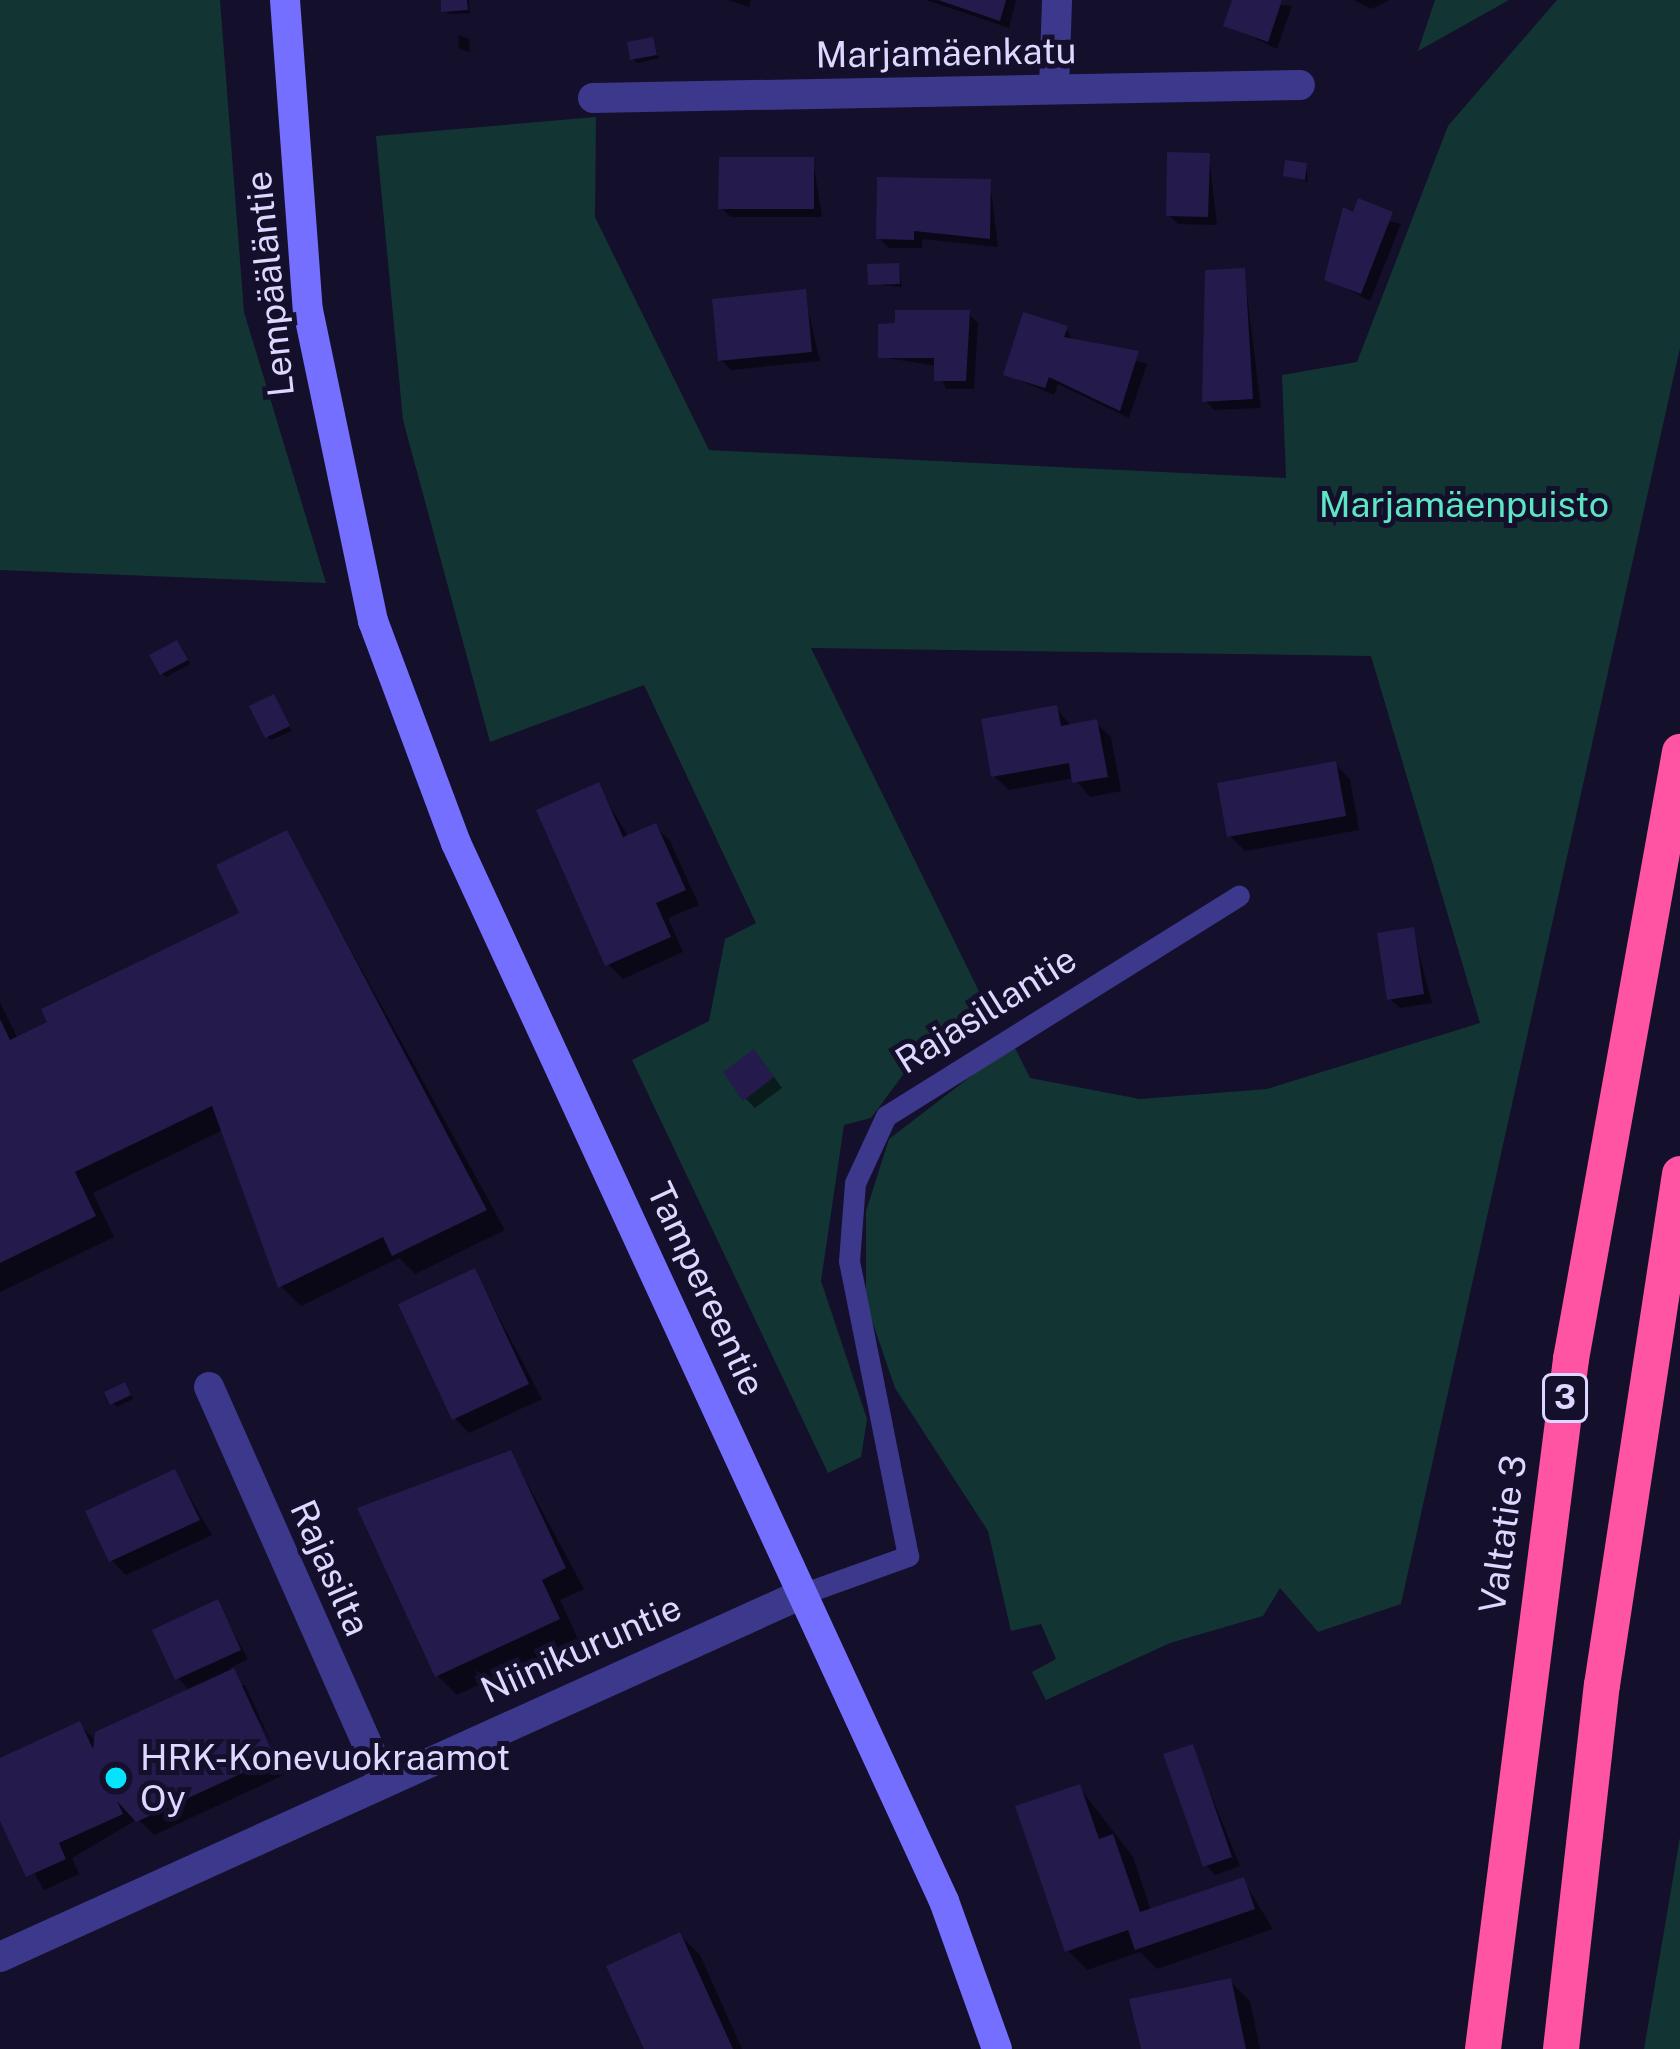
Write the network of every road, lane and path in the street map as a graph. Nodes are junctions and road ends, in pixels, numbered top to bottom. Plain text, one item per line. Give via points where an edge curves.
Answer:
1 (284, 0) edge
2 (1057, 0) edge
3 (1300, 86) dead end
4 (1054, 88) junction
5 (593, 98) dead end
6 (354, 557) joint
7 (1680, 752) edge
8 (1239, 896) dead end
9 (1680, 1174) edge
10 (209, 1388) dead end
11 (802, 1594) junction
12 (383, 1780) junction
13 (0, 1957) edge
14 (997, 2049) edge
15 (1483, 2049) edge
16 (1562, 2049) edge

1 - 6 main road, Lempääläntie via 308,310
2 - 4 street
3 - 4 street, Marjamäenkatu
4 - 5 street, Marjamäenkatu
6 - 11 main road, Tampereentie via 456,843
7 - 15 highway, Valtatie 3 / 3 via 1571,1359
8 - 11 lane, Rajasillantie via 886,1116 855,1183 849,1261 908,1556
9 - 16 highway, 3 via 1605,1662
10 - 12 street, Rajasilta
11 - 12 street, Niinikuruntie
11 - 14 main road, Tampereentie via 944,1901
12 - 13 street, Niinikuruntie

